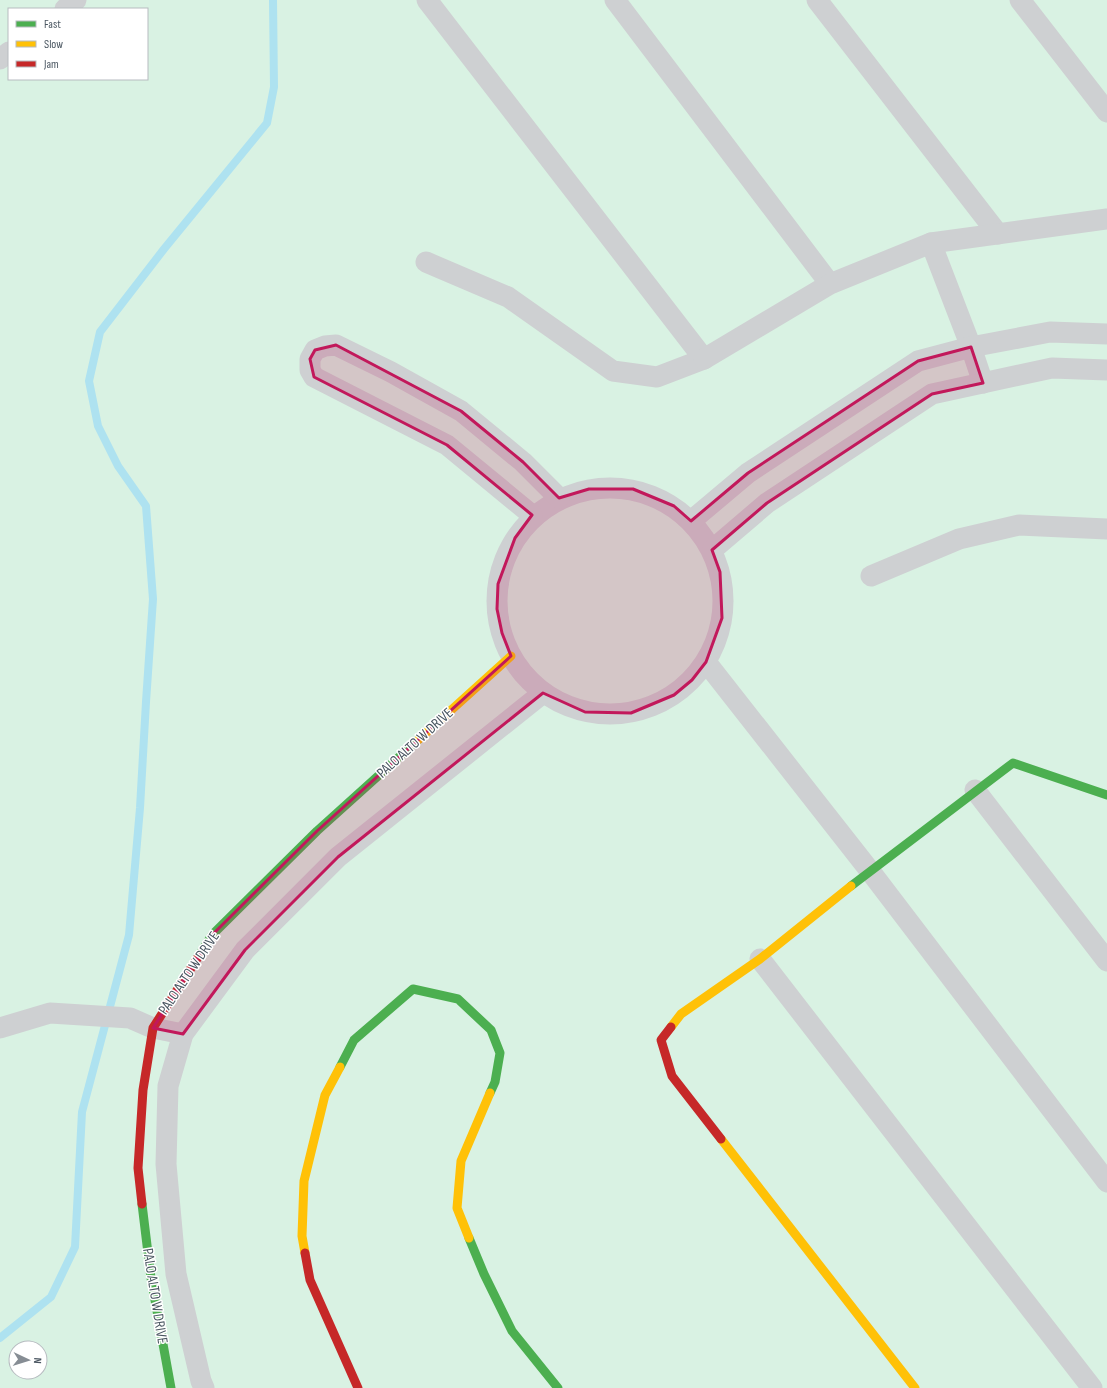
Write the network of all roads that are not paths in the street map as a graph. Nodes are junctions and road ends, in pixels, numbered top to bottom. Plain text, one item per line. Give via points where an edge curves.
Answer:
1 (76, 0) edge
2 (427, 0) edge
3 (615, 0) edge
4 (818, 0) edge
5 (1020, 0) edge
6 (66, 8) edge
7 (8, 53) edge
8 (0, 59) edge
9 (1107, 112) edge
10 (1107, 220) edge
11 (998, 234) junction
12 (931, 243) junction
13 (426, 262) dead end
14 (830, 284) junction
15 (1107, 334) edge
16 (971, 347) junction
17 (704, 359) junction
18 (1107, 370) edge
19 (983, 383) junction
20 (560, 498) junction
21 (532, 515) junction
22 (691, 521) junction
23 (1107, 529) edge
24 (712, 550) junction
25 (871, 576) dead end
26 (511, 656) junction
27 (706, 662) junction
28 (543, 693) junction
29 (975, 790) junction
30 (1107, 795) edge
31 (870, 871) junction
32 (760, 959) junction
33 (1107, 961) edge
34 (0, 1028) edge
35 (153, 1028) junction
36 (183, 1034) junction
37 (1107, 1182) edge
38 (171, 1388) edge
39 (204, 1388) edge
40 (358, 1388) edge
41 (558, 1388) edge
42 (915, 1388) edge
43 (1092, 1388) edge

1 - 6 street
2 - 17 street
3 - 14 street
4 - 11 street
5 - 9 street
7 - 8 street
10 - 11 street
11 - 12 street
12 - 14 street
12 - 16 street
13 - 17 street via 508,297 613,371 657,377
14 - 17 street
15 - 16 street via 1050,332
16 - 19 street
16 - 22 street via 918,361 748,473
18 - 19 street via 1052,368
19 - 24 street via 932,394 767,503
20 - 21 street
20 - 21 street via 523,462 461,411 391,372 336,346 325,346 315,350 310,359 310,370 314,377 447,445
20 - 22 street via 589,489 633,489 674,506
21 - 26 street via 515,538 504,560 498,584 499,621
22 - 24 street
23 - 25 street via 1019,525 959,539
24 - 27 street via 720,572 724,595 716,641
26 - 28 street via 525,676
26 - 35 street, PALO ALTO W DRIVE via 317,831 212,935
27 - 28 street via 692,680 674,695 653,706 631,713 608,715 585,712
27 - 31 street
28 - 36 street, PALO ALTO W DRIVE via 338,857 245,950
29 - 30 street via 1013,763
29 - 31 street
29 - 33 street
31 - 32 street
31 - 37 street
32 - 42 street via 682,1014 661,1040 672,1076
32 - 43 street
34 - 35 street via 50,1013 130,1018
35 - 36 street
35 - 38 street, PALO ALTO W DRIVE via 143,1090 138,1168 151,1278
36 - 39 street, PALO ALTO W DRIVE via 168,1086 166,1164 176,1274
40 - 41 street via 310,1280 302,1236 304,1181 325,1095 354,1040 413,989 458,999 491,1030 500,1053 495,1082 461,1161 458,1208 484,1274 512,1331

